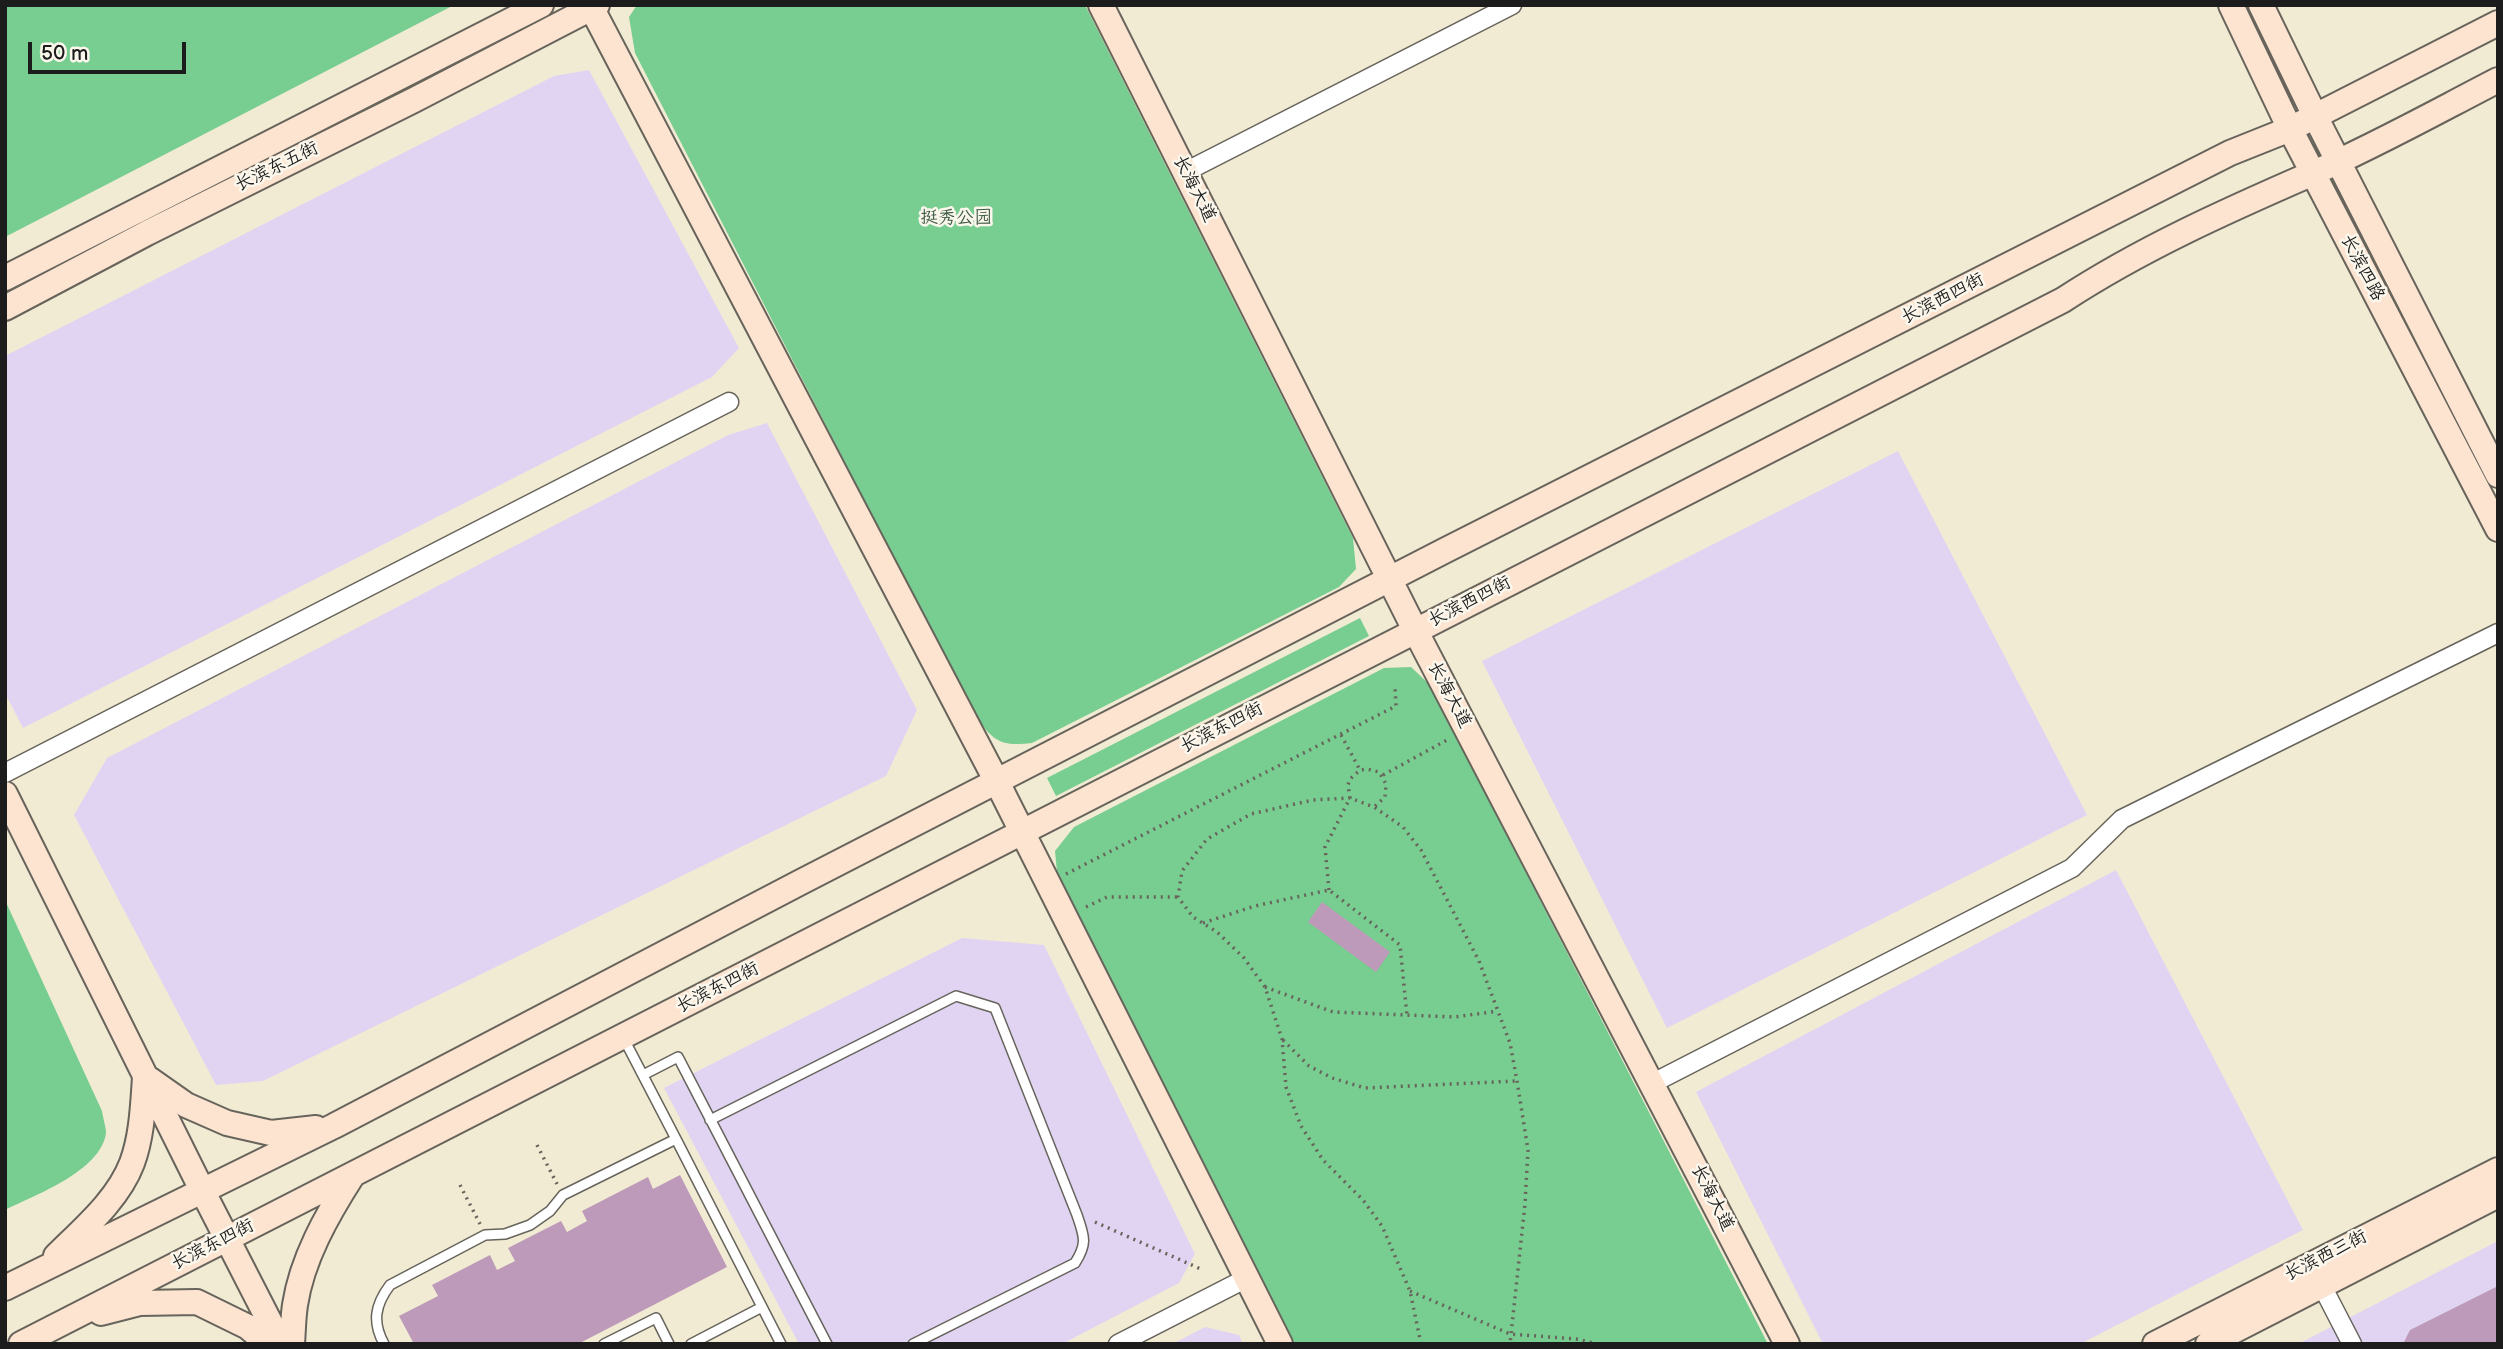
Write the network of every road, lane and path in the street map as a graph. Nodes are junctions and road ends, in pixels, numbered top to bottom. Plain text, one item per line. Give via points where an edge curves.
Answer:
1 (1101, 5) edge
2 (1512, 5) edge
3 (2231, 5) edge
4 (2261, 5) edge
5 (540, 6) edge
6 (593, 6) edge
7 (2498, 23) edge
8 (2498, 80) edge
9 (2315, 116) junction
10 (2290, 129) junction
11 (2338, 161) junction
12 (1185, 172) junction
13 (2312, 173) junction
14 (5, 278) edge
15 (5, 307) edge
16 (729, 402) dead end
17 (2498, 475) edge
18 (2498, 529) edge
19 (1390, 580) junction
20 (1415, 630) junction
21 (2498, 633) edge
22 (1395, 687) dead end
23 (1467, 729) junction
24 (1341, 735) junction
25 (1360, 770) junction
26 (5, 773) edge
27 (1382, 775) junction
28 (997, 782) junction
29 (5, 794) edge
30 (1350, 798) junction
31 (1374, 807) junction
32 (1023, 832) junction
33 (1066, 874) dead end
34 (1329, 890) junction
35 (1178, 897) junction
36 (1081, 910) dead end
37 (1202, 923) junction
38 (1265, 987) junction
39 (1498, 1011) junction
40 (1407, 1016) junction
41 (624, 1037) junction
42 (1282, 1039) junction
43 (643, 1074) junction
44 (145, 1076) junction
45 (1517, 1081) junction
46 (1653, 1083) junction
47 (710, 1120) junction
48 (334, 1126) junction
49 (676, 1139) junction
50 (537, 1145) dead end
51 (2498, 1170) edge
52 (353, 1174) junction
53 (460, 1185) dead end
54 (202, 1190) junction
55 (563, 1195) junction
56 (2498, 1195) edge
57 (1077, 1215) junction
58 (485, 1235) junction
59 (226, 1239) junction
60 (1203, 1270) dead end
61 (39, 1272) junction
62 (1247, 1278) junction
63 (2322, 1286) junction
64 (5, 1288) edge
65 (1410, 1291) junction
66 (762, 1307) junction
67 (60, 1324) junction
68 (1510, 1334) junction
69 (20, 1344) edge
70 (268, 1344) edge
71 (281, 1344) edge
72 (292, 1344) edge
73 (384, 1344) edge
74 (604, 1344) edge
75 (669, 1344) edge
76 (691, 1344) edge
77 (781, 1344) edge
78 (827, 1344) edge
79 (913, 1344) edge
80 (1118, 1344) edge
81 (1280, 1344) edge
82 (1421, 1344) edge
83 (1510, 1344) edge
84 (1598, 1344) edge
85 (1787, 1344) edge
86 (2155, 1344) edge
87 (2208, 1344) edge
88 (2352, 1344) edge

1 - 12 main road, 长海大道
2 - 12 street
3 - 10 main road, 长滨四路
4 - 9 main road, 长滨四路
5 - 14 main road, 长滨东五街
6 - 15 main road, 长滨东五街
6 - 28 main road
7 - 9 main road, 长滨西四街
8 - 11 main road, 长滨西四街
9 - 10 main road, 长滨西四街
9 - 11 main road, 长滨四路
10 - 13 main road, 长滨四路
10 - 19 main road, 长滨西四街 via 2230,153
11 - 13 main road, 长滨西四街
11 - 17 main road, 长滨四路
12 - 19 main road, 长海大道
13 - 18 main road, 长滨四路
13 - 20 main road, 长滨西四街 via 2163,243 2063,300
16 - 26 street
19 - 20 main road, 长海大道
19 - 28 main road
20 - 23 main road, 长海大道
20 - 32 main road, 长滨东四街
21 - 46 street via 2122,819 2071,868
22 - 24 path via 1396,706
23 - 27 path
23 - 46 main road, 长海大道
24 - 25 path
24 - 33 path
25 - 27 path via 1374,769
25 - 30 path via 1348,785
27 - 31 path via 1387,791
28 - 32 main road
28 - 48 main road
29 - 44 main road
30 - 31 path
30 - 34 path via 1325,847
30 - 35 path via 1313,800 1251,814 1208,839 1182,871
31 - 39 path via 1404,827 1421,850 1479,961
32 - 41 main road, 长滨东四街
32 - 62 main road
34 - 37 path
34 - 40 path via 1400,945
35 - 36 path via 1107,897
35 - 37 path
37 - 38 path via 1244,958
38 - 40 path via 1333,1012
38 - 42 path
39 - 40 path via 1455,1017
39 - 45 path
41 - 43 lane
41 - 52 main road, 长滨东四街
42 - 45 path via 1309,1066 1365,1088
42 - 65 path via 1286,1087 1301,1126 1323,1160 1382,1226
43 - 47 lane via 678,1057
43 - 49 lane
44 - 48 main road via 186,1105 227,1124 271,1133
44 - 54 main road
44 - 61 main road via 142,1126 131,1165 104,1208
45 - 68 path via 1528,1150
46 - 85 main road, 长海大道
47 - 57 lane via 956,996 995,1008
47 - 78 lane
48 - 54 main road
49 - 55 lane
49 - 66 lane
50 - 55 path
51 - 86 main road, 长滨西三街
52 - 59 main road, 长滨东四街
52 - 72 main road via 326,1216 308,1261 295,1304
53 - 58 path
54 - 59 main road
54 - 61 main road
55 - 58 lane via 530,1225
56 - 63 main road, 长滨西三街
57 - 60 path
57 - 79 lane via 1085,1238 1075,1263
58 - 73 lane via 390,1285 375,1315
59 - 67 main road, 长滨东四街
59 - 71 main road
61 - 64 main road
62 - 80 street
62 - 81 main road
63 - 87 main road, 长滨西三街
63 - 88 street
65 - 68 path
65 - 82 path
66 - 76 lane
66 - 77 lane
67 - 69 main road, 长滨东四街
67 - 70 main road via 140,1303 197,1302 248,1326
68 - 83 path
68 - 84 path
74 - 75 lane via 656,1318

